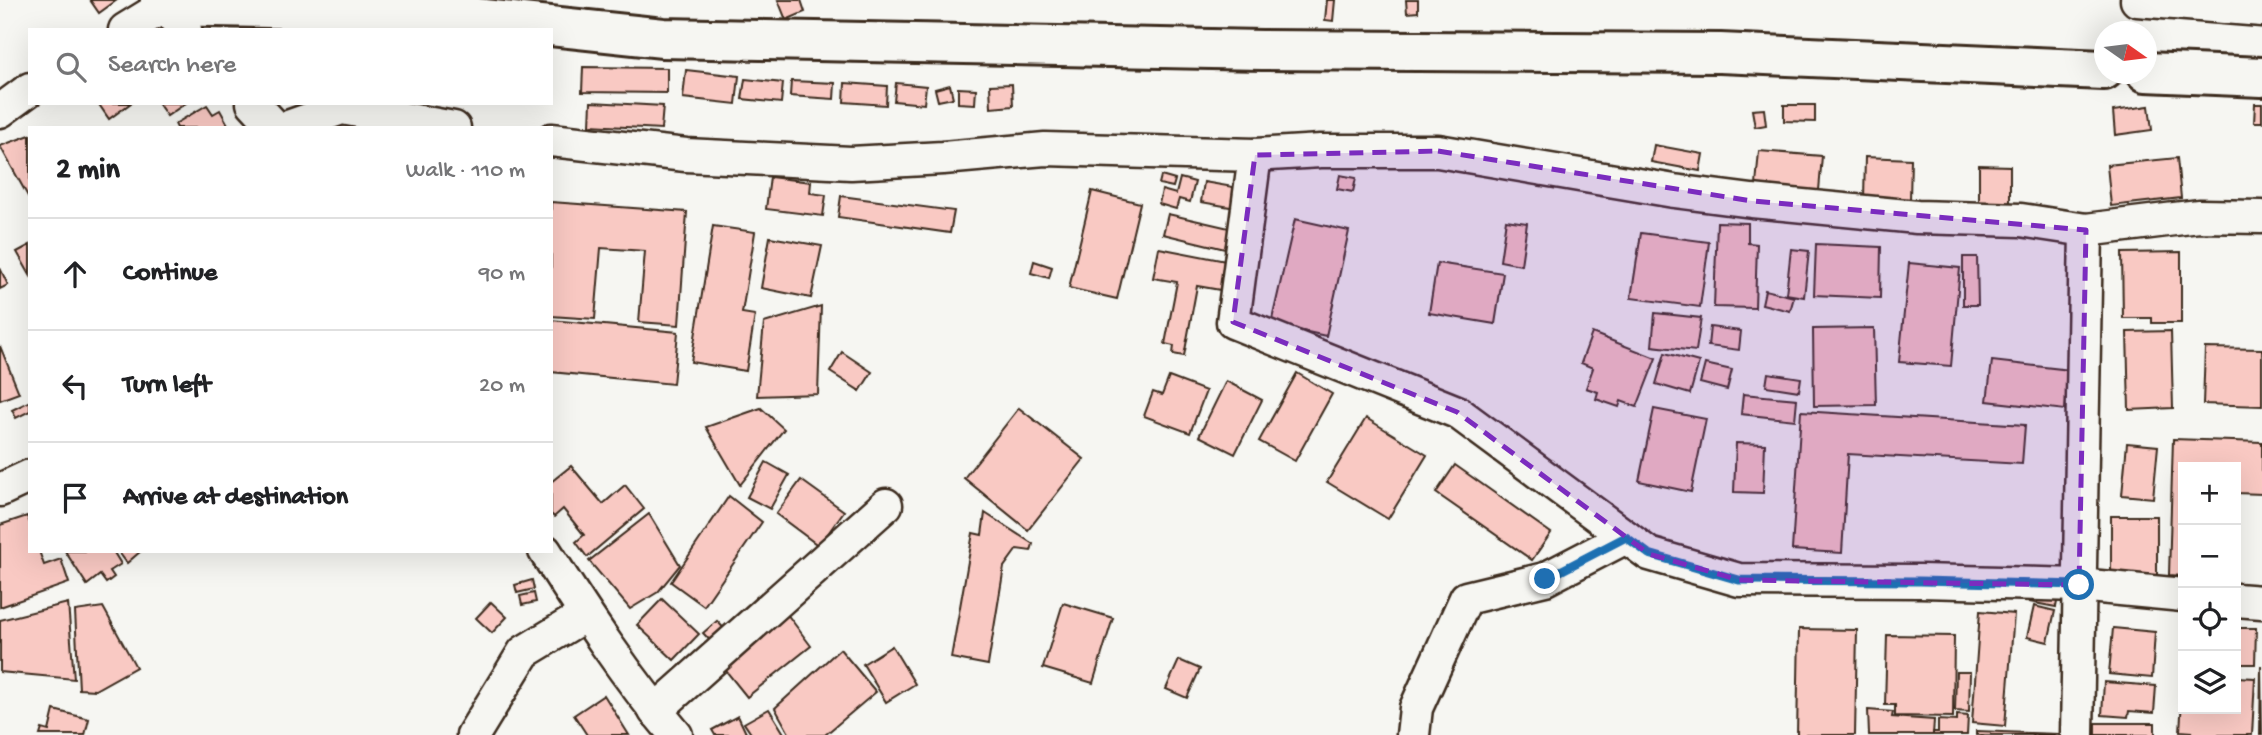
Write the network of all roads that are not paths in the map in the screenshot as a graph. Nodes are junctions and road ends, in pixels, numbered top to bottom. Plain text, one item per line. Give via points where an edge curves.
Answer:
1 (2137, 0) edge
2 (428, 5) edge
3 (2262, 10) edge
4 (170, 12) edge
5 (130, 28) edge
6 (2094, 70) edge
7 (2157, 72) edge
8 (2262, 77) edge
9 (28, 90) edge
10 (255, 105) edge
11 (0, 110) edge
12 (274, 126) edge
13 (291, 126) edge
14 (443, 126) edge
15 (553, 141) edge
16 (1255, 155) junction
17 (2262, 217) edge
18 (2086, 230) junction
19 (28, 477) edge
20 (0, 490) edge
21 (886, 505) dead end
22 (1626, 537) junction
23 (546, 553) edge
24 (2079, 585) junction
25 (2178, 595) edge
26 (2241, 600) edge
27 (2262, 602) edge
28 (585, 615) junction
29 (656, 711) junction
30 (473, 735) edge
31 (676, 735) edge
32 (1413, 735) edge
33 (2077, 735) edge

1 - 3 street
2 - 4 street
2 - 6 street via 484,19 663,38 1248,50 1720,53
4 - 5 street
7 - 8 street
9 - 11 street
10 - 12 street
13 - 14 street via 342,108
15 - 16 street via 686,155 851,163 1045,149
16 - 18 street via 1438,151 1752,201 1917,217 2021,220
16 - 22 street via 1233,322 1457,412
17 - 18 street via 2199,216
18 - 24 street
19 - 20 street
21 - 29 street
22 - 24 street via 1649,554 1739,580
22 - 32 street via 1545,579 1466,598 1416,708
23 - 28 street
24 - 25 street
24 - 33 street
26 - 27 street
28 - 29 street
28 - 30 street via 524,652
29 - 31 street

